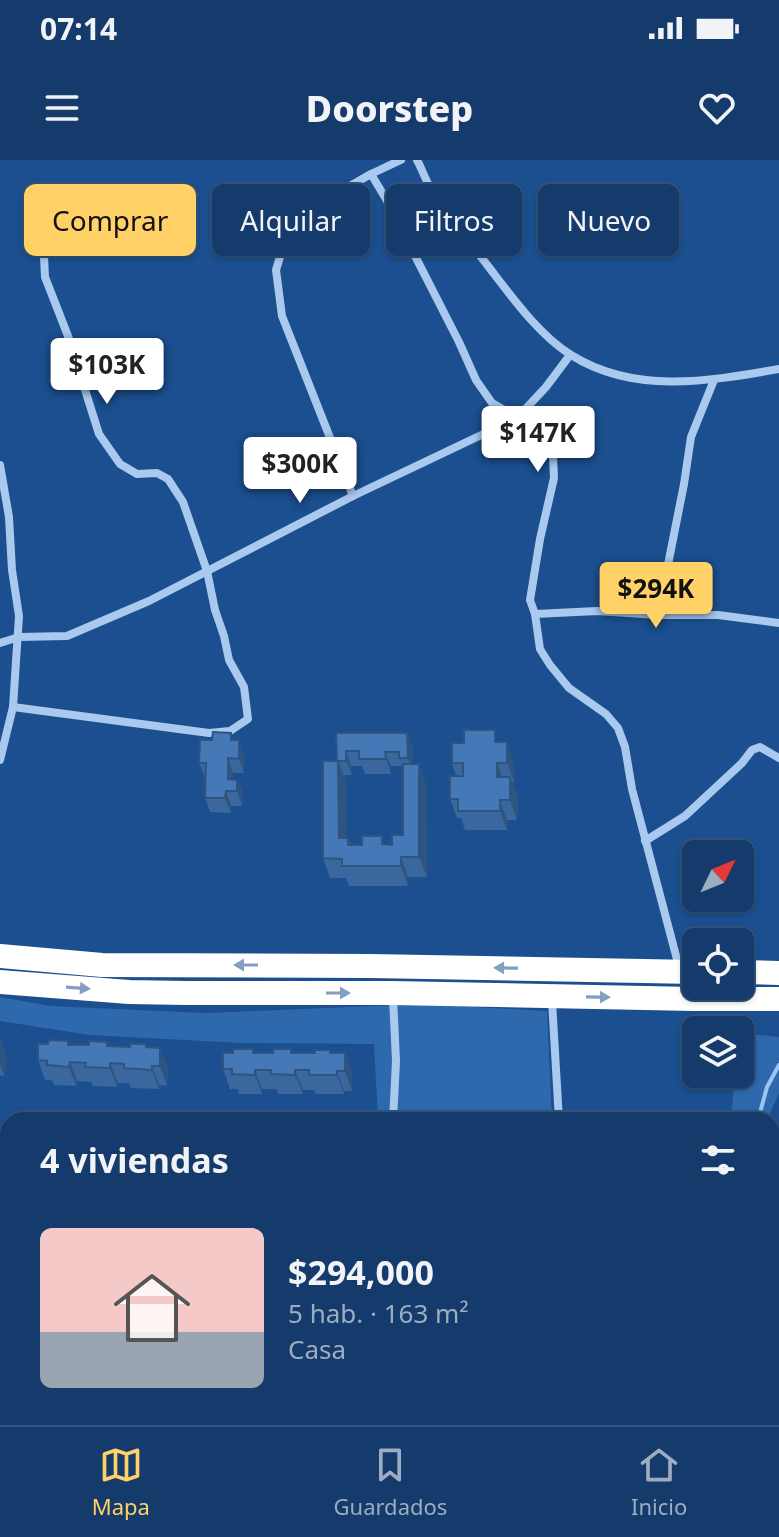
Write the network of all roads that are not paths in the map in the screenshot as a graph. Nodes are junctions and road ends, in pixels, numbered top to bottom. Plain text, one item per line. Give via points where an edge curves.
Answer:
1 (401, 160) edge
2 (417, 160) edge
3 (371, 174) junction
4 (44, 256) edge
5 (570, 355) junction
6 (779, 369) edge
7 (714, 380) junction
8 (517, 418) junction
9 (0, 465) edge
10 (353, 496) junction
11 (207, 571) junction
12 (535, 614) junction
13 (658, 615) junction
14 (779, 623) edge
15 (19, 637) junction
16 (0, 643) edge
17 (13, 707) junction
18 (779, 758) edge
19 (0, 760) edge
20 (645, 841) junction
21 (682, 954) edge
22 (0, 956) edge
23 (682, 972) edge
24 (754, 972) edge
25 (779, 973) edge
26 (0, 982) edge
27 (392, 993) junction
28 (552, 996) junction
29 (779, 999) edge
30 (393, 1112) edge
31 (559, 1112) edge

1 - 3 street
2 - 5 street via 430,187 498,279
3 - 8 street via 476,380 492,403
3 - 10 street via 313,207 285,240 276,270 282,316
4 - 11 street via 45,277 99,434 120,464 137,474 157,473 168,479 183,502
5 - 7 street via 633,378 662,383
5 - 8 street
6 - 7 street
7 - 13 street via 691,437
8 - 10 street
8 - 12 street via 543,439 553,457 554,478 530,600
9 - 15 street
10 - 11 street
11 - 15 street via 67,636
11 - 17 street via 229,660 244,687 248,719 230,731 209,733
12 - 13 street
12 - 20 street via 540,649 550,665 618,728
13 - 14 street
15 - 16 street
15 - 17 street
17 - 19 street
18 - 20 street via 760,747 752,750 685,816
20 - 21 street
23 -> 22 highway via 102,965
24 - 25 highway
26 -> 27 highway via 129,992
27 - 28 highway
27 - 30 street
28 -> 29 highway
28 - 31 street

